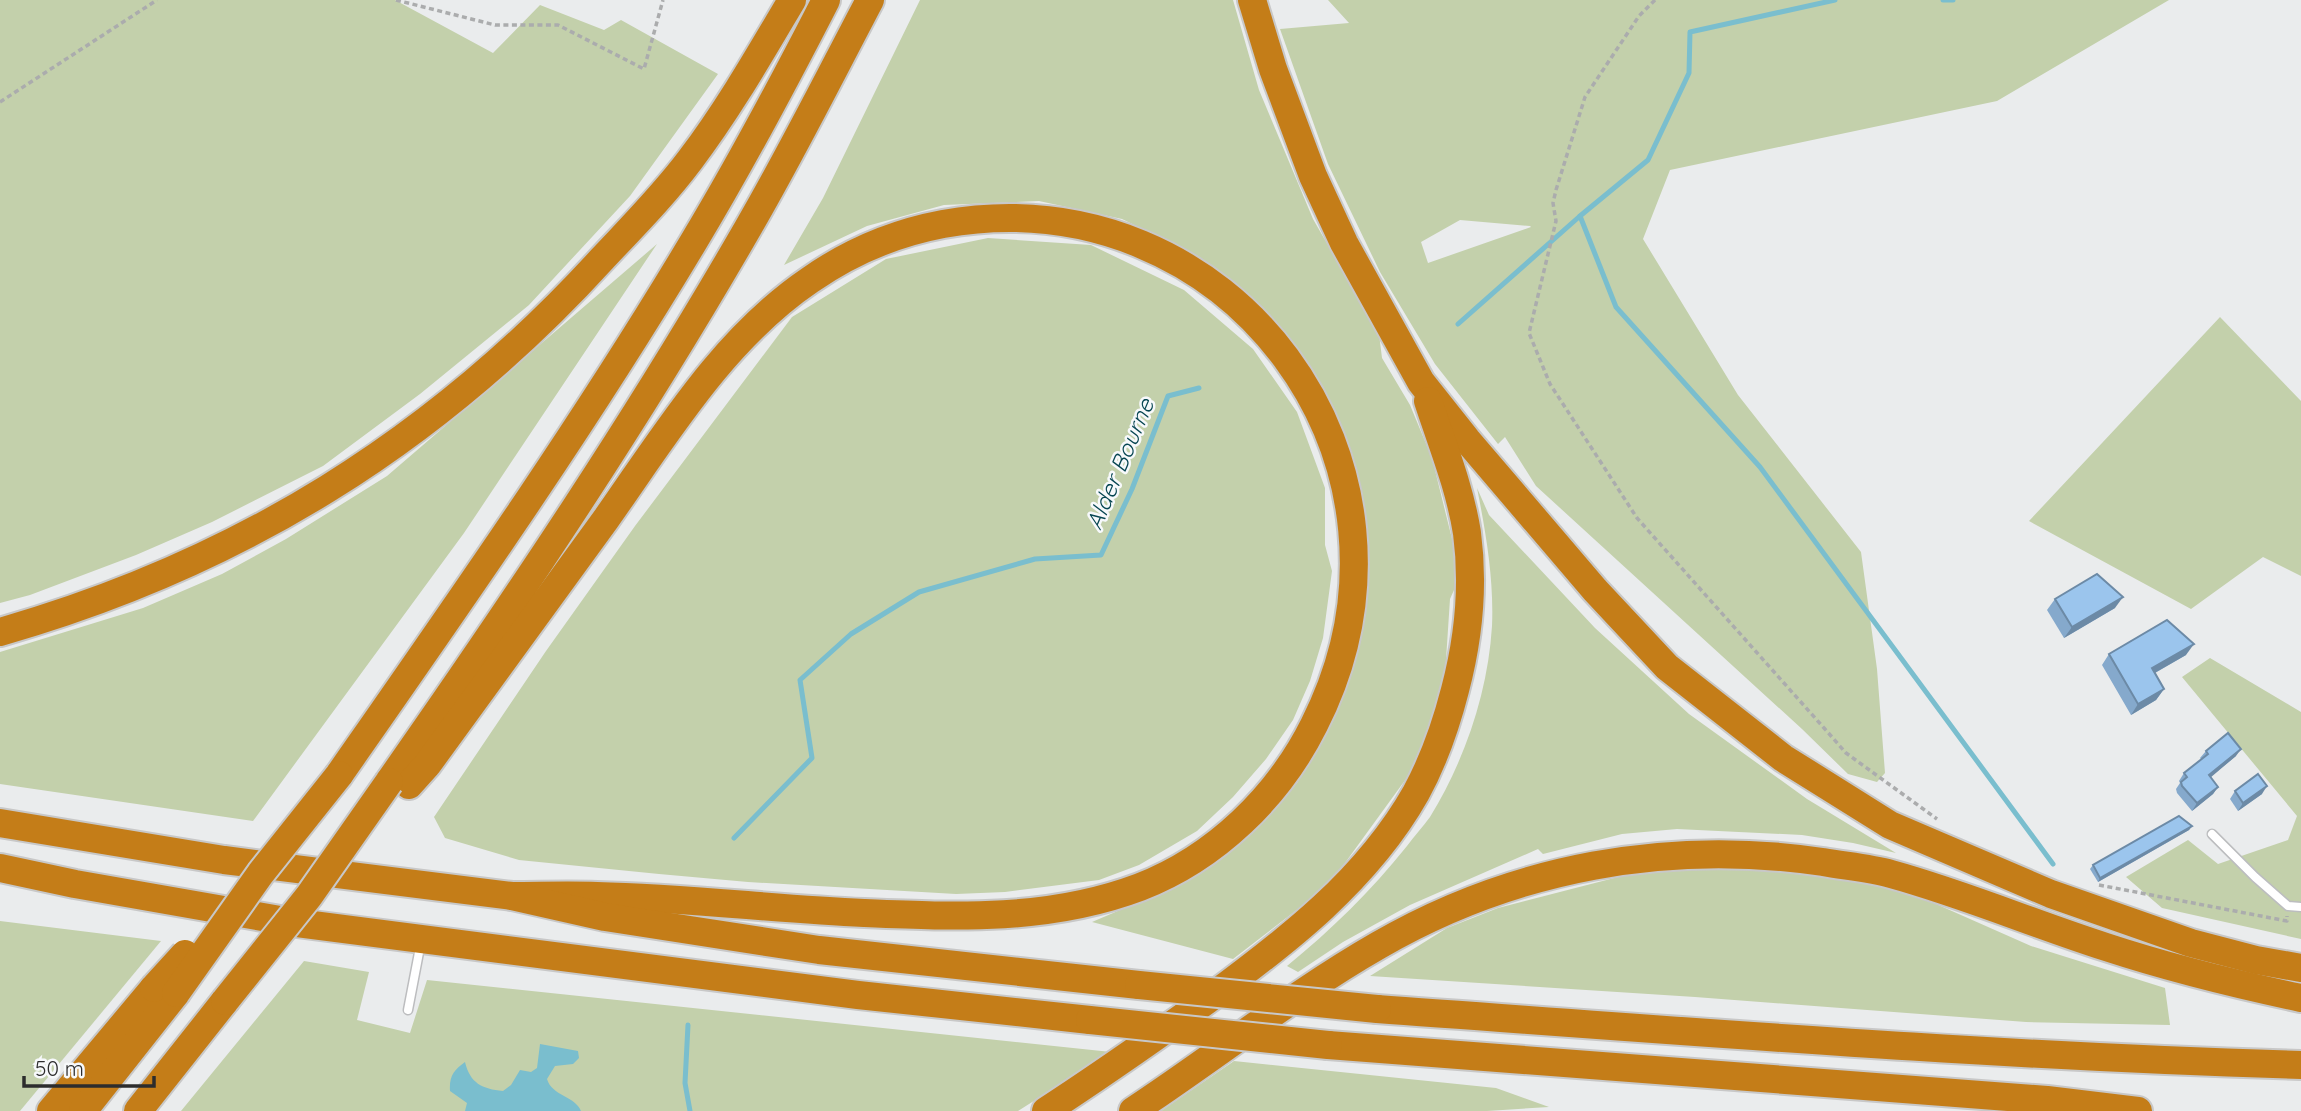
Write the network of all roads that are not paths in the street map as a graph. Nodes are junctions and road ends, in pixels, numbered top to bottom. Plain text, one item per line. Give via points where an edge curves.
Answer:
1 (792, 0) edge
2 (827, 0) edge
3 (870, 0) edge
4 (1252, 0) edge
5 (1421, 382) junction
6 (0, 632) edge
7 (399, 784) junction
8 (0, 823) edge
9 (2212, 834) dead end
10 (0, 868) edge
11 (75, 884) junction
12 (0, 886) edge
13 (512, 896) junction
14 (2301, 907) edge
15 (421, 939) junction
16 (2301, 968) edge
17 (165, 990) junction
18 (2301, 999) edge
19 (408, 1010) dead end
20 (2301, 1065) edge
21 (51, 1111) edge
22 (83, 1111) edge
23 (138, 1111) edge
24 (1046, 1111) edge
25 (1133, 1111) edge
26 (2138, 1111) edge

1 - 6 highway via 691,159 657,201 542,321 440,411 346,478 258,530 133,588
2 - 17 highway, bridge via 742,159 645,322 547,473 339,775
3 - 7 highway via 748,228
4 - 5 highway via 1313,176 1344,243
5 - 16 highway via 1466,440 1649,648 1783,758 1890,825 2051,894 2191,943
5 - 24 highway via 1463,512 1471,574 1463,659 1449,714 1416,794 1366,863 1287,938 1128,1057
7 - 13 highway via 427,765 686,406 733,348 793,291 866,248 920,228 997,218 1050,220 1106,233 1159,253 1220,290 1262,328 1295,369 1325,425 1347,486 1355,554 1349,629 1336,677 1301,750 1258,805 1208,850 1159,878 1101,900 996,916 811,911 601,896
7 - 23 highway, bridge
8 - 13 highway via 224,860
9 - 14 lane via 2288,906
10 - 11 highway
11 - 12 highway
11 - 15 highway via 297,923
13 - 20 highway, bridge via 605,917 819,950 1377,1009 1914,1048
15 - 19 lane
15 - 26 highway, bridge via 858,995 1328,1045 2047,1100
17 - 21 highway
17 - 22 highway
18 - 25 highway via 2167,966 1871,869 1721,853 1657,856 1531,879 1425,920 1337,970

